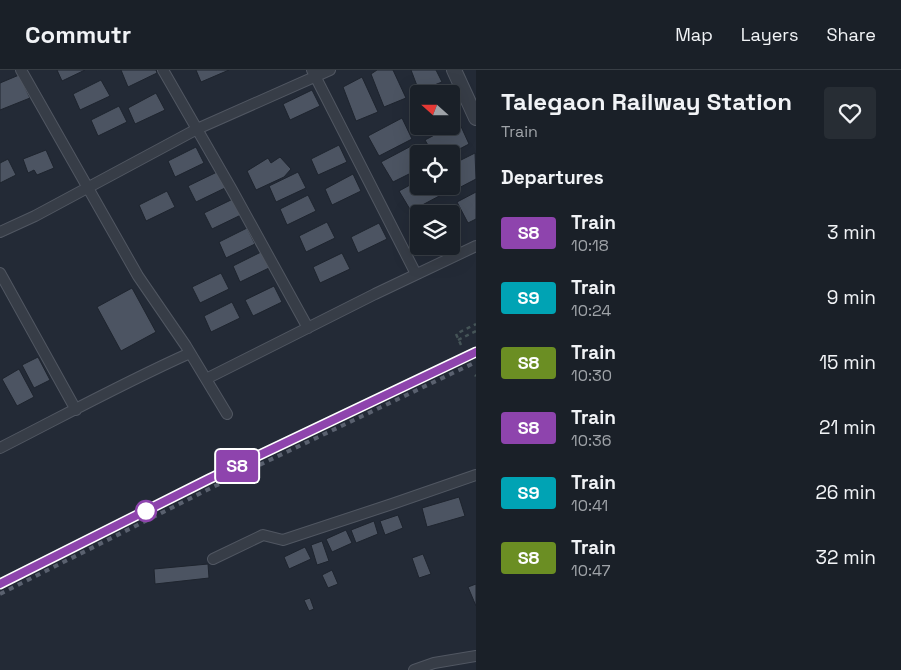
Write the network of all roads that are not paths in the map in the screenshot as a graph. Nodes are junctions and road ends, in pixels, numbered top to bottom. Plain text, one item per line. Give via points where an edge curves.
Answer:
1 (21, 70) edge
2 (163, 70) edge
3 (330, 70) edge
4 (454, 70) edge
5 (314, 73) edge
6 (476, 118) edge
7 (197, 129) junction
8 (88, 187) junction
9 (0, 232) edge
10 (476, 246) edge
11 (0, 273) edge
12 (416, 274) junction
13 (308, 328) junction
14 (190, 352) junction
15 (206, 379) junction
16 (76, 410) junction
17 (227, 414) dead end
18 (0, 448) edge
19 (476, 475) edge
20 (213, 559) dead end
21 (476, 656) edge
22 (414, 670) edge

1 - 8 street
2 - 7 street
3 - 5 street
4 - 6 street
5 - 7 street
5 - 12 street
7 - 8 street
7 - 13 street
8 - 9 street
8 - 14 street via 138,276
10 - 12 street
11 - 16 street
12 - 13 street
13 - 15 street
14 - 15 street
14 - 16 street
15 - 17 street
16 - 18 street
19 - 20 street via 283,540 263,535
21 - 22 street

